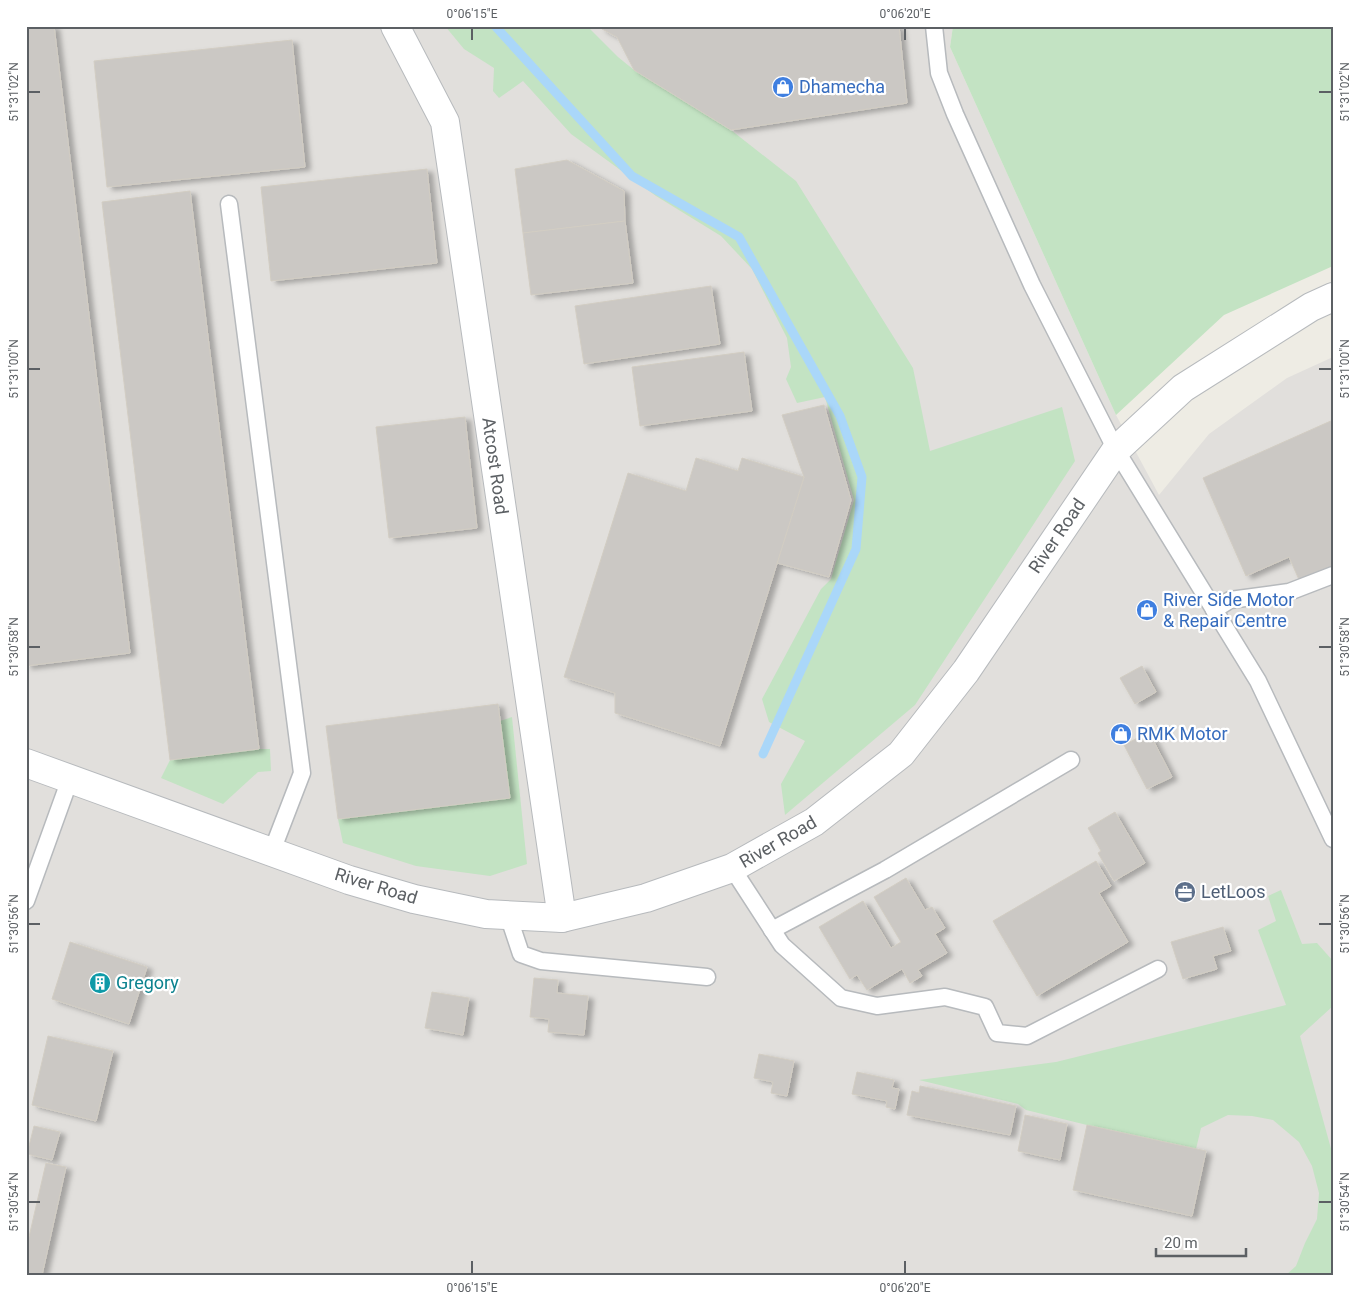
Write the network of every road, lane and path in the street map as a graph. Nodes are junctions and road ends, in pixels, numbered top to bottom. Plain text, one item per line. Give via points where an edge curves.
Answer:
1 (395, 26) edge
2 (934, 26) edge
3 (229, 204) dead end
4 (1333, 297) edge
5 (1116, 450) junction
6 (1333, 575) edge
7 (1214, 610) junction
8 (1071, 760) dead end
9 (26, 763) edge
10 (70, 779) junction
11 (1333, 839) edge
12 (272, 851) junction
13 (732, 868) junction
14 (26, 901) edge
15 (508, 915) junction
16 (562, 918) junction
17 (772, 930) junction
18 (1158, 969) dead end
19 (707, 977) dead end

1 - 16 street, Atcost Road via 445,122
2 - 5 lane via 939,73 955,114 1032,285
3 - 12 lane via 302,773
4 - 5 street, River Road via 1311,307 1183,388
5 - 7 lane
5 - 13 street, River Road via 966,671 901,754 814,822
6 - 7 lane via 1289,592 1230,600
7 - 11 lane via 1258,681
8 - 17 lane via 885,870
9 - 10 street, River Road
10 - 12 street, River Road
10 - 14 lane
12 - 15 street, River Road via 349,880 414,899 486,914
13 - 16 street, River Road via 646,898
13 - 17 lane
15 - 16 street, River Road
15 - 19 lane via 521,954 541,961
17 - 18 lane via 782,945 841,998 877,1006 944,996 985,1006 997,1032 1027,1036

